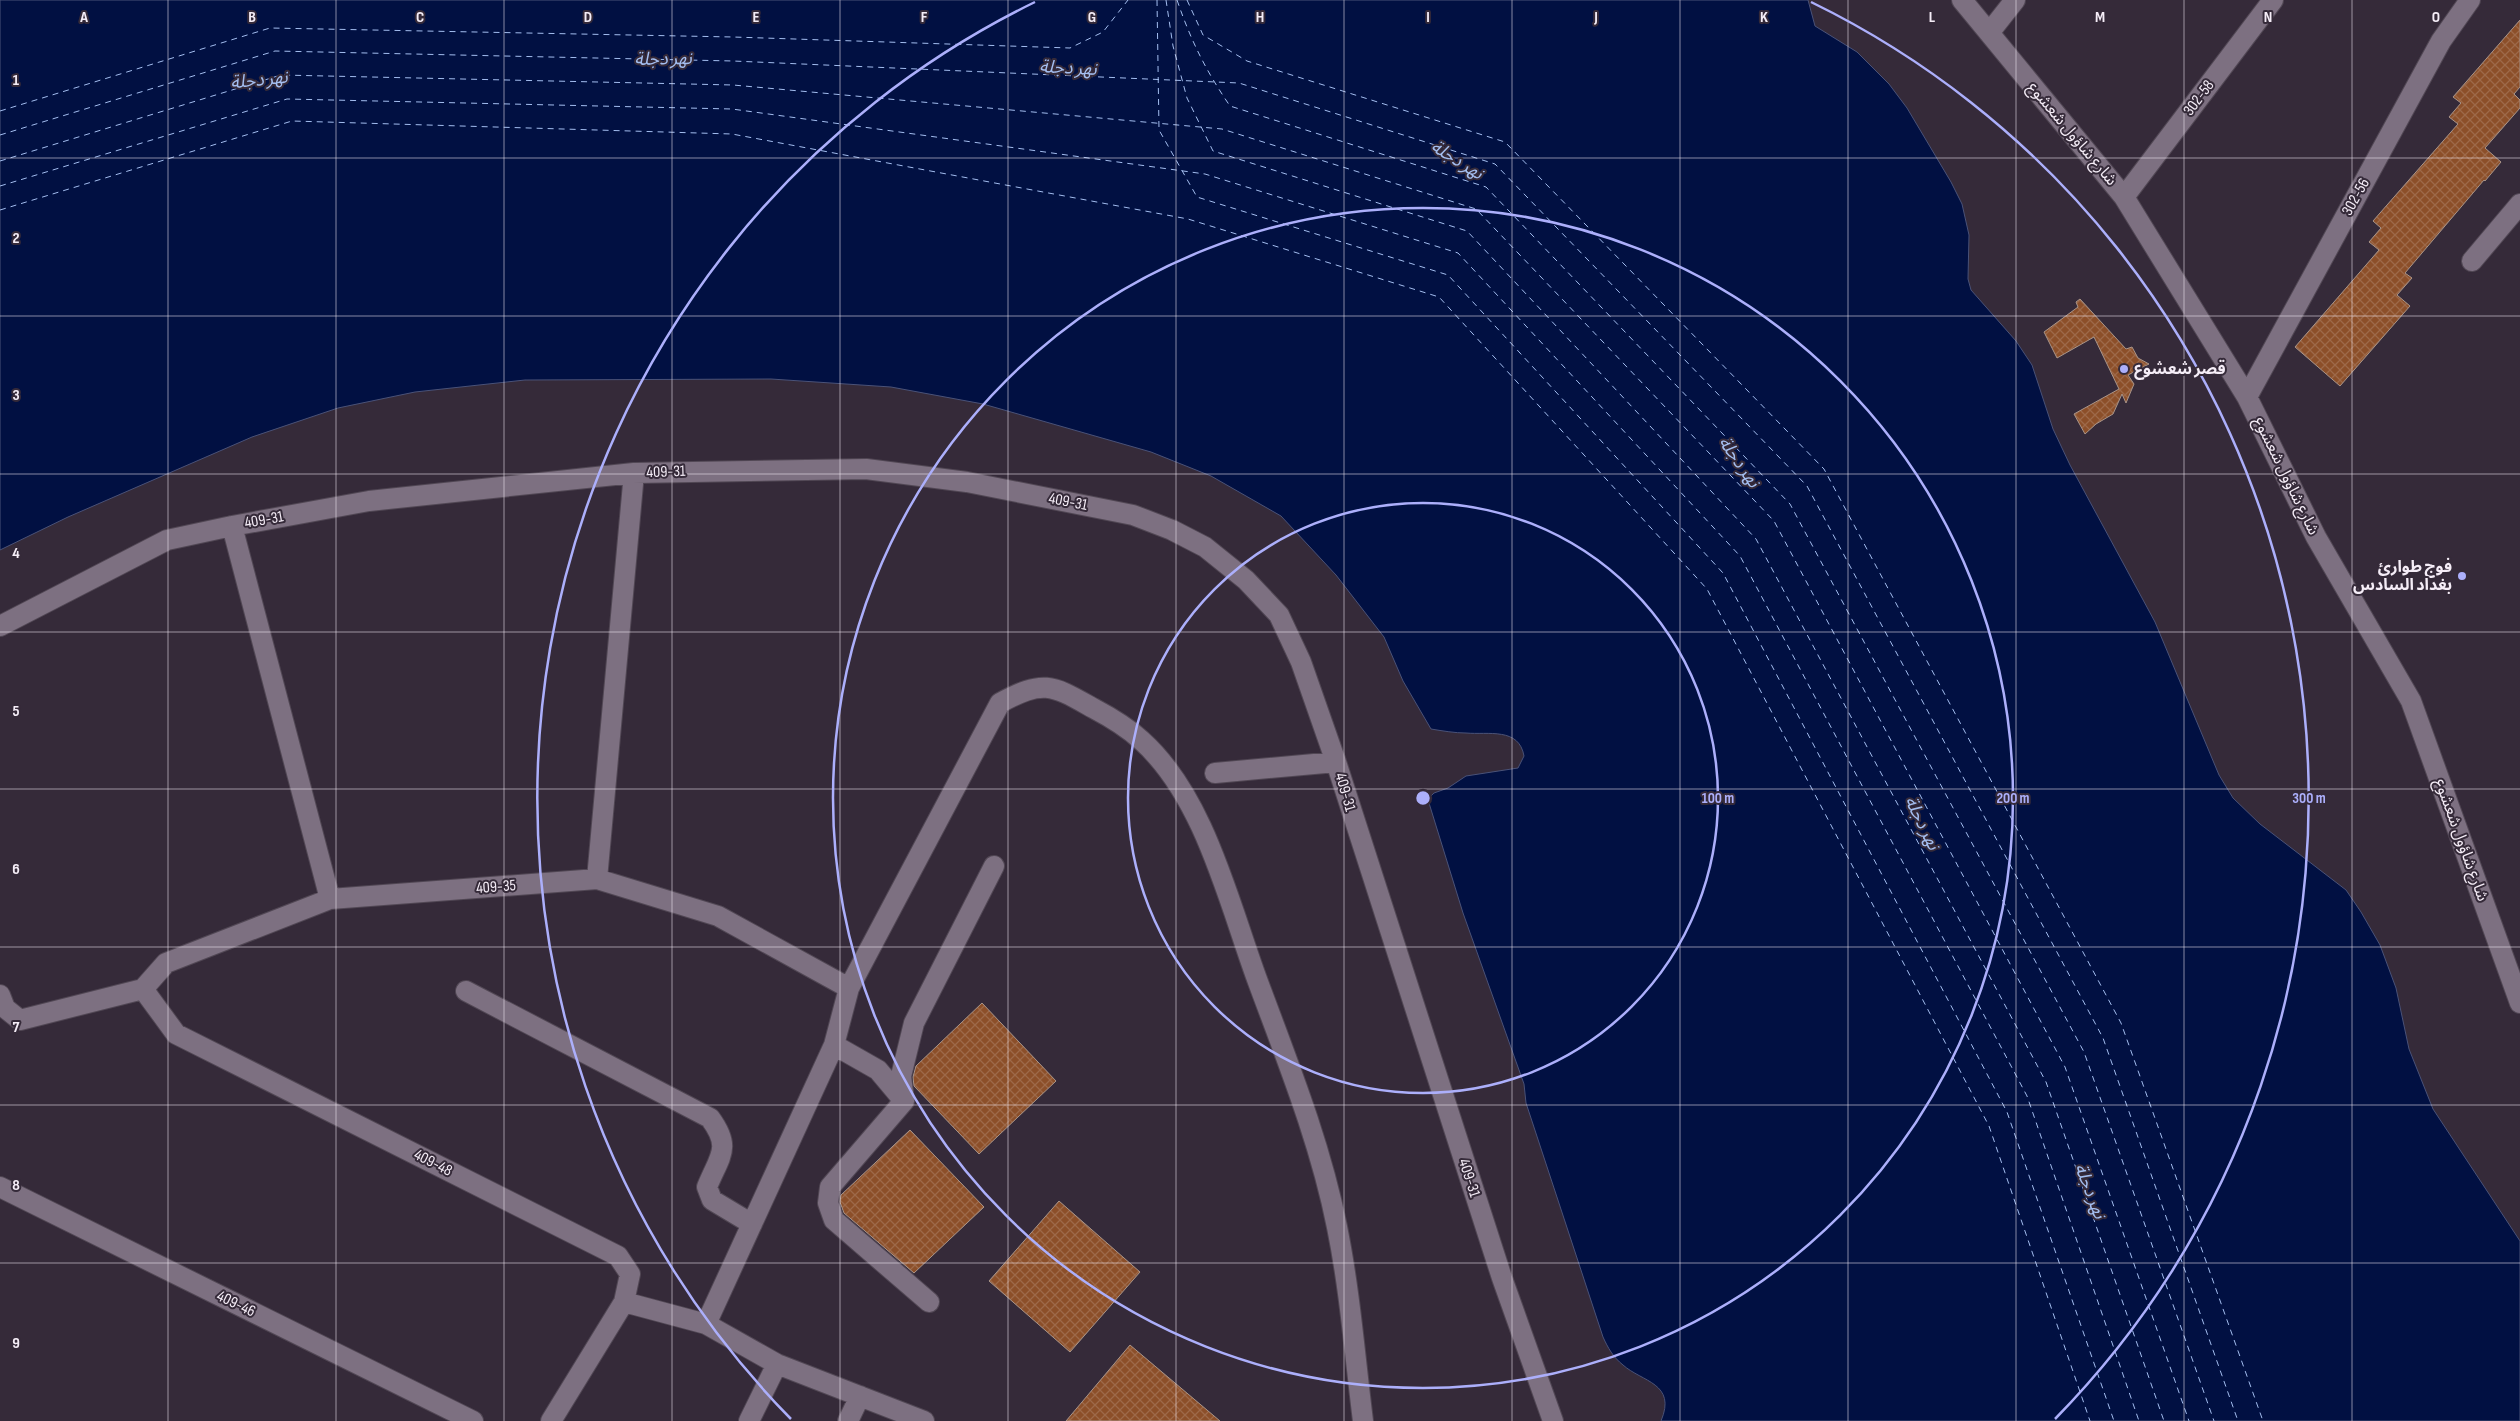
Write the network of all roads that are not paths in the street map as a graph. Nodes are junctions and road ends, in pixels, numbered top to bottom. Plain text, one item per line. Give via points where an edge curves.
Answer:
1 (1962, 0) edge
2 (2016, 0) edge
3 (2273, 0) edge
4 (2470, 0) edge
5 (1989, 33) junction
6 (2124, 196) junction
7 (2520, 204) edge
8 (2472, 261) dead end
9 (2247, 397) junction
10 (634, 473) junction
11 (232, 526) junction
12 (0, 626) edge
13 (1336, 762) junction
14 (1215, 773) dead end
15 (994, 866) dead end
16 (597, 880) junction
17 (330, 899) junction
18 (849, 988) junction
19 (143, 989) junction
20 (466, 992) dead end
21 (0, 995) edge
22 (2520, 1003) edge
23 (834, 1045) junction
24 (904, 1101) junction
25 (0, 1187) edge
26 (752, 1224) junction
27 (624, 1302) junction
28 (929, 1302) dead end
29 (706, 1324) junction
30 (777, 1364) junction
31 (860, 1396) junction
32 (473, 1421) edge
33 (551, 1421) edge
34 (749, 1421) edge
35 (848, 1421) edge
36 (924, 1421) edge
37 (1363, 1421) edge
38 (1552, 1421) edge

1 - 5 street, شارع شاؤول شعشوع
2 - 5 street
3 - 6 street, 302-58
4 - 9 street, 302-56 via 2441,41
5 - 6 street, شارع شاؤول شعشوع
6 - 9 street, شارع شاؤول شعشوع
7 - 8 street
9 - 22 street, شارع شاؤول شعشوع via 2316,537 2411,701
10 - 11 street, 409-31 via 369,502
10 - 13 street, 409-31 via 866,470 967,482 1133,515 1172,530 1204,547 1246,580 1279,615 1301,662
10 - 16 street
11 - 12 street, 409-31 via 167,540
11 - 17 street
13 - 14 street
13 - 38 street, 409-31 via 1478,1206
15 - 24 street via 914,1023 901,1076
16 - 17 street, 409-35
16 - 18 street, 409-35 via 718,916
17 - 19 street, 409-35 via 166,963
18 - 23 street
18 - 37 street via 1000,703 1025,690 1056,687 1115,720 1142,740 1174,777 1218,868 1314,1130 1337,1228
19 - 21 street via 20,1020 5,1008
19 - 27 street, 409-48 via 176,1034 618,1256 630,1274
20 - 26 street via 710,1118 721,1133 724,1144 707,1186 712,1200
23 - 24 street via 878,1070
23 - 26 street
24 - 28 street via 830,1187 828,1203 834,1220
25 - 32 street, 409-46
26 - 29 street
27 - 29 street
27 - 33 street, 409-48
29 - 30 street
30 - 31 street
30 - 34 street
31 - 35 street
31 - 36 street

